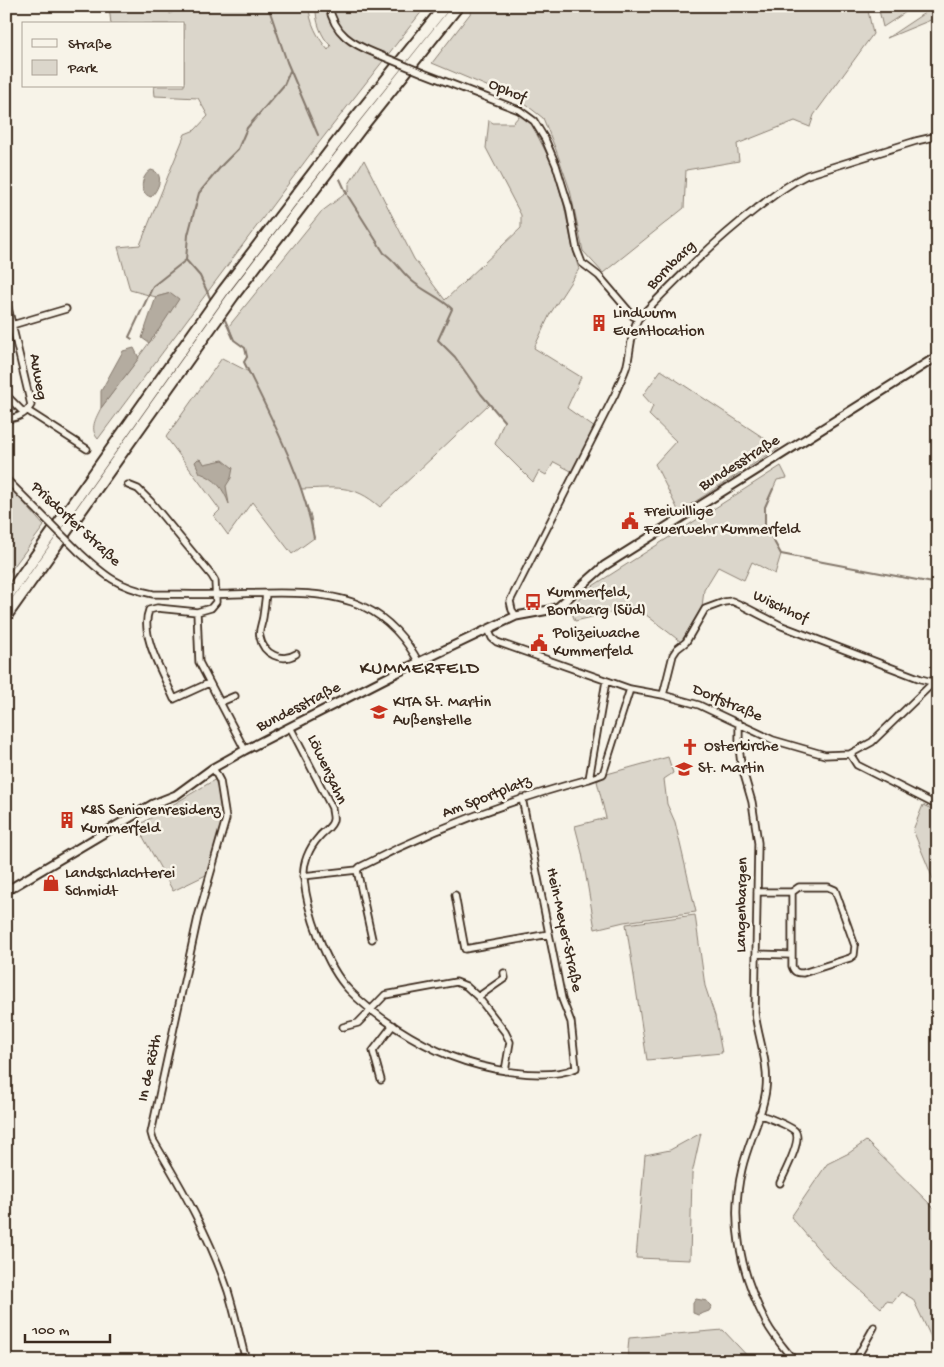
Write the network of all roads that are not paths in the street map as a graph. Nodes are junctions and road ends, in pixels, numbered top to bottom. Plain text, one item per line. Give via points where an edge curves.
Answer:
1 (329, 6) edge
2 (445, 6) edge
3 (458, 6) edge
4 (938, 136) edge
5 (6, 299) edge
6 (66, 308) dead end
7 (638, 319) junction
8 (12, 325) junction
9 (938, 356) edge
10 (6, 395) edge
11 (26, 412) junction
12 (6, 419) edge
13 (87, 450) dead end
14 (6, 479) edge
15 (128, 485) dead end
16 (216, 594) junction
17 (266, 594) junction
18 (6, 598) edge
19 (197, 612) junction
20 (6, 616) edge
21 (516, 616) junction
22 (488, 630) junction
23 (296, 654) dead end
24 (419, 663) junction
25 (606, 681) junction
26 (936, 681) edge
27 (210, 683) junction
28 (630, 689) junction
29 (663, 695) junction
30 (235, 696) dead end
31 (221, 702) junction
32 (739, 723) junction
33 (290, 727) junction
34 (244, 750) junction
35 (850, 754) junction
36 (213, 768) junction
37 (589, 779) junction
38 (522, 798) junction
39 (938, 806) edge
40 (357, 870) junction
41 (304, 876) junction
42 (6, 891) edge
43 (757, 892) junction
44 (792, 892) junction
45 (455, 895) dead end
46 (548, 934) junction
47 (372, 938) dead end
48 (756, 954) junction
49 (791, 955) junction
50 (505, 978) dead end
51 (478, 997) junction
52 (370, 1009) junction
53 (393, 1025) junction
54 (343, 1027) dead end
55 (505, 1070) junction
56 (381, 1080) dead end
57 (759, 1114) junction
58 (780, 1183) dead end
59 (874, 1327) dead end
60 (246, 1361) edge
61 (794, 1361) edge
62 (856, 1361) edge

1 - 7 street, Ophof, bridge via 341,35 356,46 518,110 534,121 556,166 582,262
2 - 18 highway via 224,290
3 - 20 highway via 233,296
4 - 7 street, Bornbarg via 794,181 728,231
5 - 8 street, Auweg
6 - 8 street
7 - 21 street, Bornbarg via 627,364 615,394 510,601
8 - 11 street, Auweg via 31,405
9 - 21 street, Bundesstraße via 604,566 558,606
10 - 11 street
11 - 12 street, Auweg via 17,418
11 - 13 street
14 - 16 street, Prisdorfer Straße, bridge via 103,574 120,585 153,594
15 - 16 street via 138,489 151,502 212,576
16 - 17 street, Prisdorfer Straße
16 - 19 street via 216,602 211,608
17 - 23 street via 259,632 262,643 276,658 289,658
17 - 24 street, Prisdorfer Straße via 327,596 366,607 393,626
19 - 27 street via 200,662
19 - 27 street via 149,610 146,617 148,639 174,699
21 - 22 street, Bundesstraße
22 - 24 street, Bundesstraße
22 - 25 street, Dorfstraße via 497,642
24 - 33 street, Bundesstraße
25 - 28 street, Dorfstraße
25 - 37 street
26 - 29 street, Wischhof via 866,658 782,626 743,606 724,602 705,609 686,642 677,649
26 - 35 street, Dorfstraße via 882,734
27 - 31 street
28 - 29 street, Dorfstraße
28 - 37 street via 602,774
29 - 32 street, Dorfstraße via 699,705
30 - 31 street
31 - 34 street
32 - 35 street, Dorfstraße via 786,745 825,755
32 - 43 street, Langenbargen via 741,764 756,824
33 - 34 street, Bundesstraße
33 - 41 street, Löwenzahn via 332,808 333,820 309,853
34 - 36 street, Bundesstraße
35 - 39 street via 857,765
36 - 42 street, Bundesstraße via 176,795 153,804
36 - 60 street, In de Röth via 220,781 226,819 198,917 151,1133 186,1194 208,1243 227,1289
37 - 38 street, Am Sportplatz
38 - 40 street, Am Sportplatz via 399,847
38 - 46 street, Hein-Meyer-Straße
40 - 41 street, Am Sportplatz
40 - 47 street
41 - 52 street via 321,943 334,971 348,990
43 - 44 street
43 - 48 street, Langenbargen
44 - 49 street
44 - 49 street via 799,887 835,890 855,951 850,958 803,973 794,971
45 - 46 street via 464,949
46 - 55 street, Hein-Meyer-Straße via 562,999 571,1022 576,1068 565,1073 530,1074
48 - 49 street
48 - 57 street, Langenbargen via 755,1013 766,1088
50 - 51 street
51 - 52 street via 456,982 385,995
51 - 55 street via 510,1042
52 - 53 street
52 - 54 street via 358,1023
53 - 55 street via 450,1056
53 - 56 street via 373,1051
57 - 58 street via 795,1130 798,1136
57 - 61 street via 736,1198 737,1233 748,1282 767,1325
59 - 62 street

